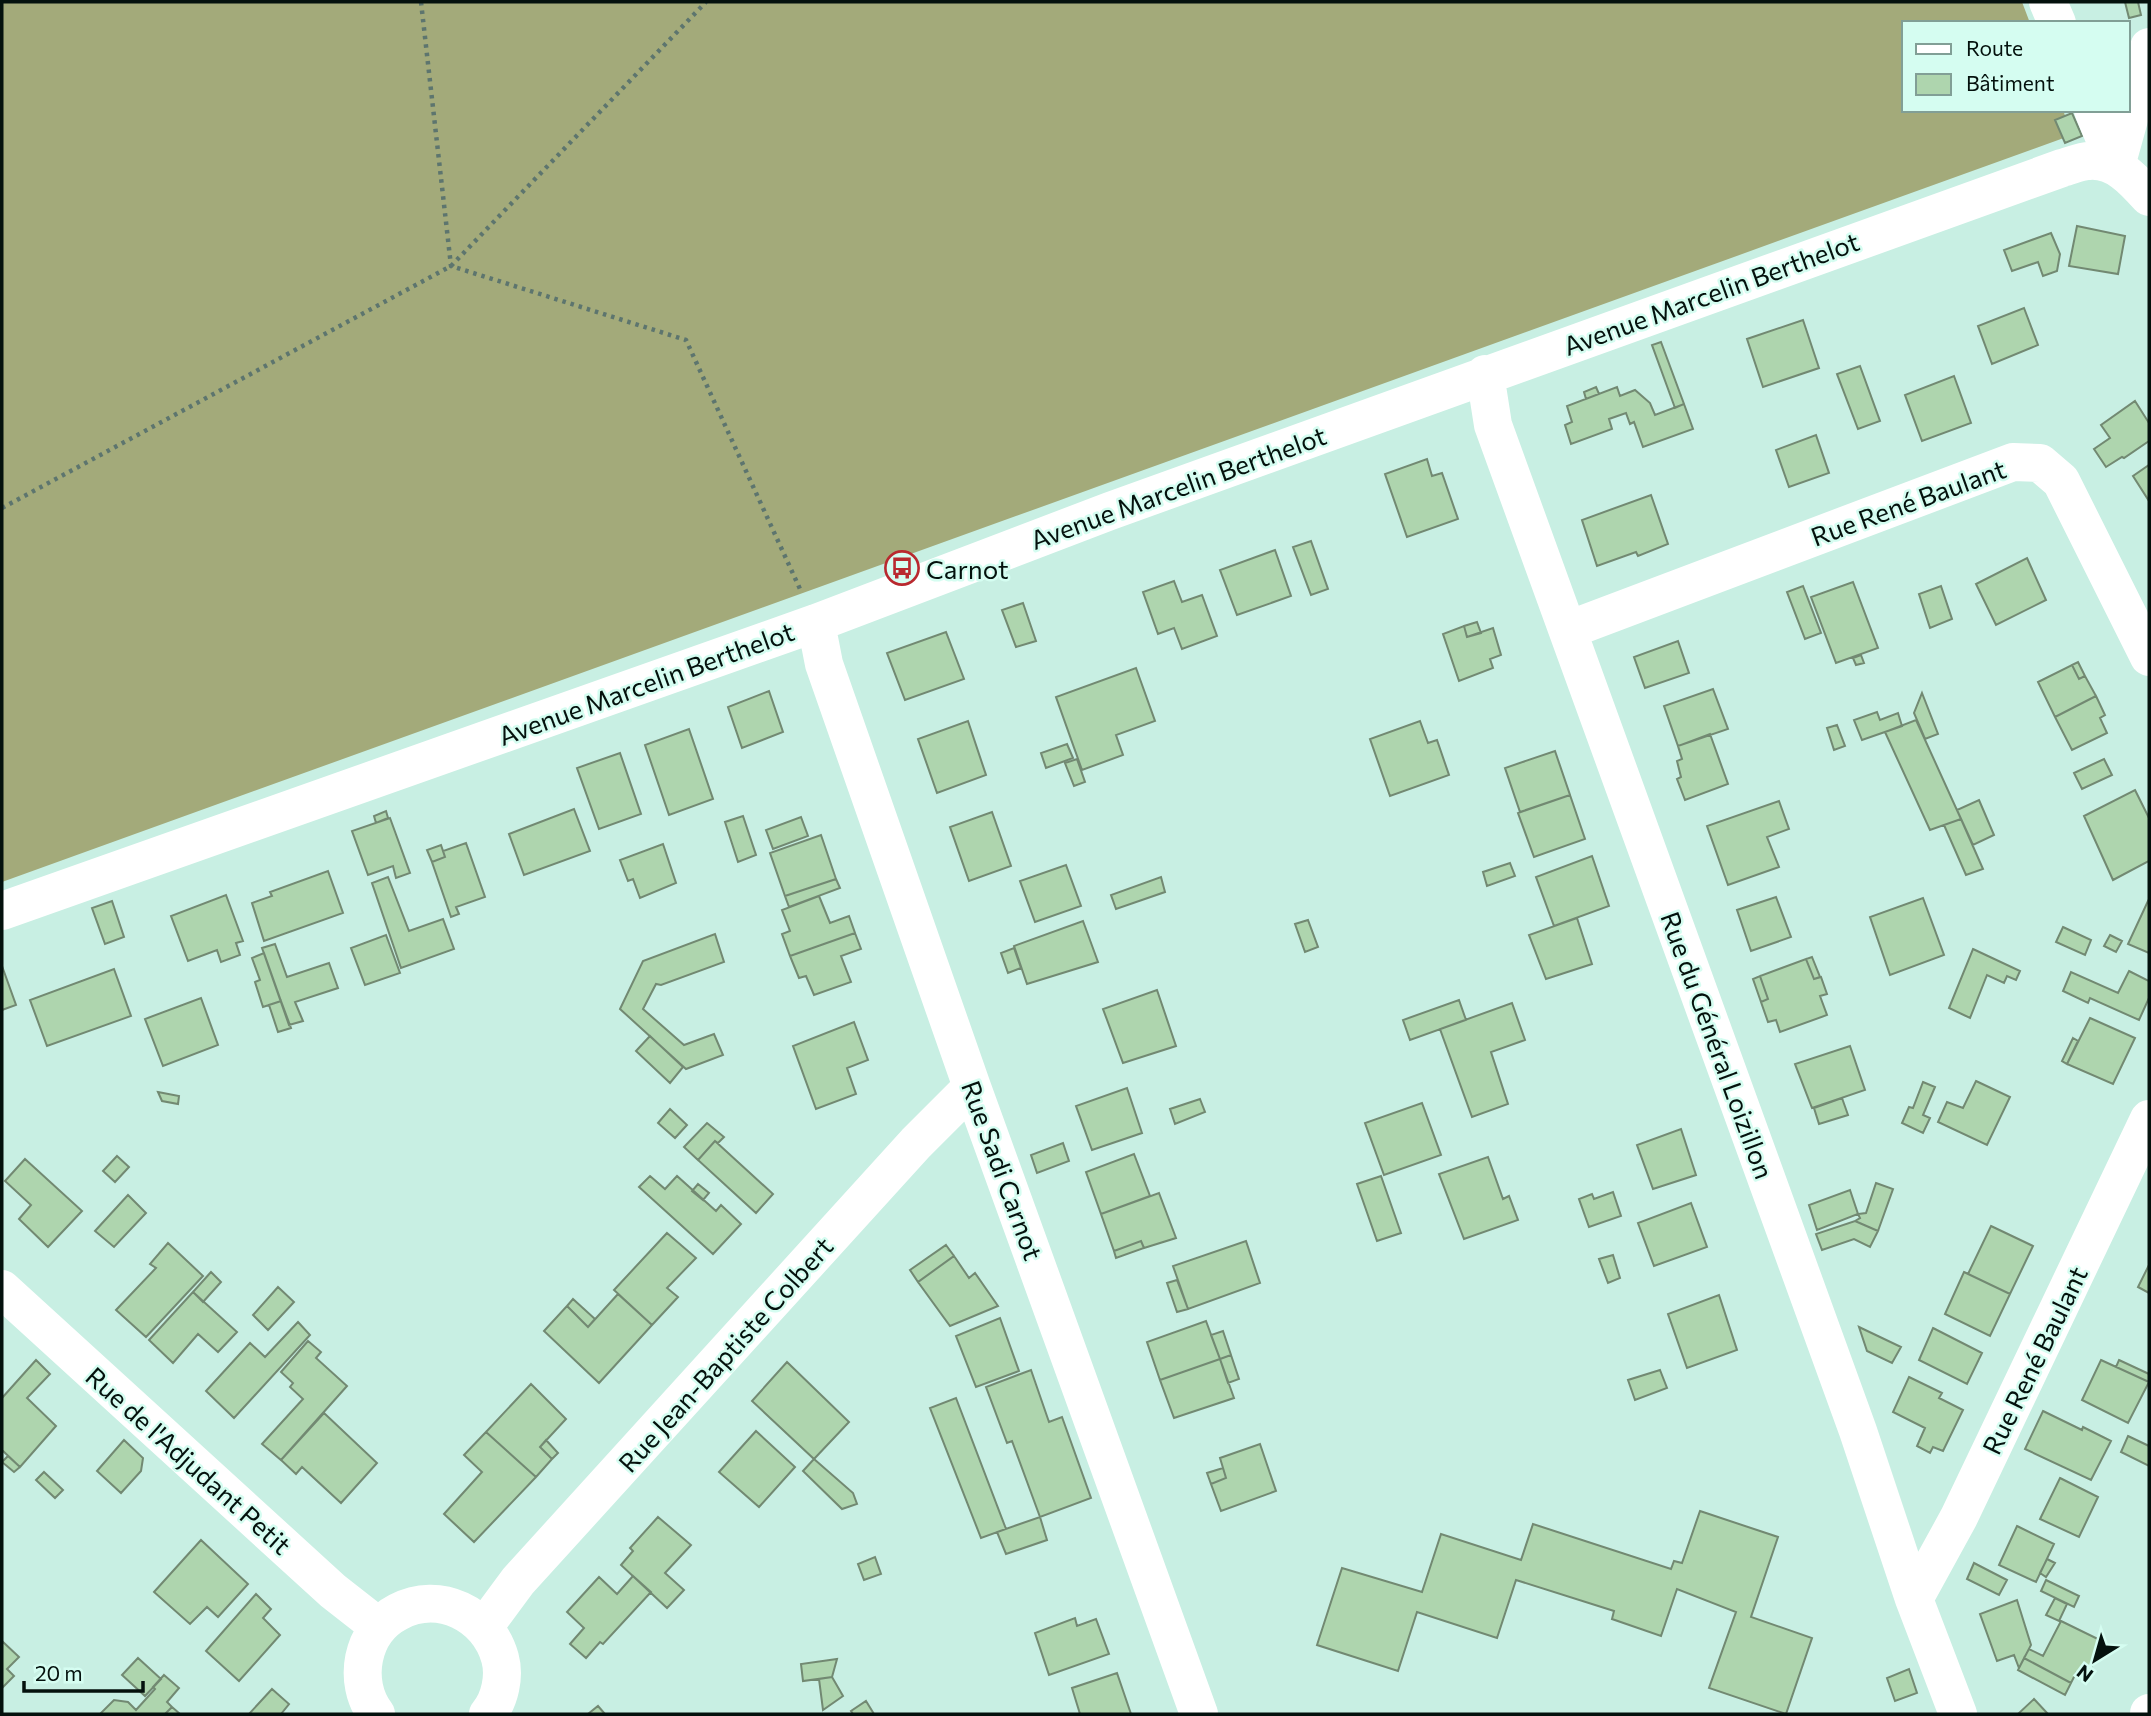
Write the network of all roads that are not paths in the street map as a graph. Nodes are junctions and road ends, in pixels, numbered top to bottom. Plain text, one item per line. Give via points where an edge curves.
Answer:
1 (2049, 2) edge
2 (2056, 21) edge
3 (2149, 47) edge
4 (2094, 112) edge
5 (2116, 166) junction
6 (2149, 197) edge
7 (1485, 374) junction
8 (816, 623) junction
9 (1568, 630) junction
10 (2149, 657) edge
11 (2, 911) edge
12 (972, 1087) junction
13 (2149, 1119) edge
14 (2, 1289) edge
15 (1914, 1599) junction
16 (379, 1627) junction
17 (484, 1627) junction
18 (376, 1714) edge
19 (488, 1714) edge
20 (1199, 1714) edge
21 (1958, 1714) edge

1 - 2 street
3 - 5 street
4 - 5 street
5 - 6 street
5 - 7 street, Avenue Marcelin Berthelot via 2090,160 2062,168
7 - 8 street, Avenue Marcelin Berthelot
7 - 9 street, Rue du Général Loizillon via 1493,425
8 - 11 street, Avenue Marcelin Berthelot
8 - 12 street, Rue Sadi Carnot via 824,664
9 - 10 street, Rue René Baulant via 2012,461 2040,463 2061,481
9 - 15 street, Rue du Général Loizillon via 1858,1431
12 - 17 street, Rue Jean-Baptiste Colbert via 518,1581
12 - 20 street, Rue Sadi Carnot
13 - 15 street, Rue René Baulant via 1959,1517
14 - 16 street, Rue de l'Adjudant Petit via 323,1582
15 - 21 street, Rue du Général Loizillon
16 - 17 street via 397,1612 419,1604 443,1604 466,1612
16 - 18 street via 362,1666 363,1687
17 - 19 street via 496,1645 502,1667 500,1689

